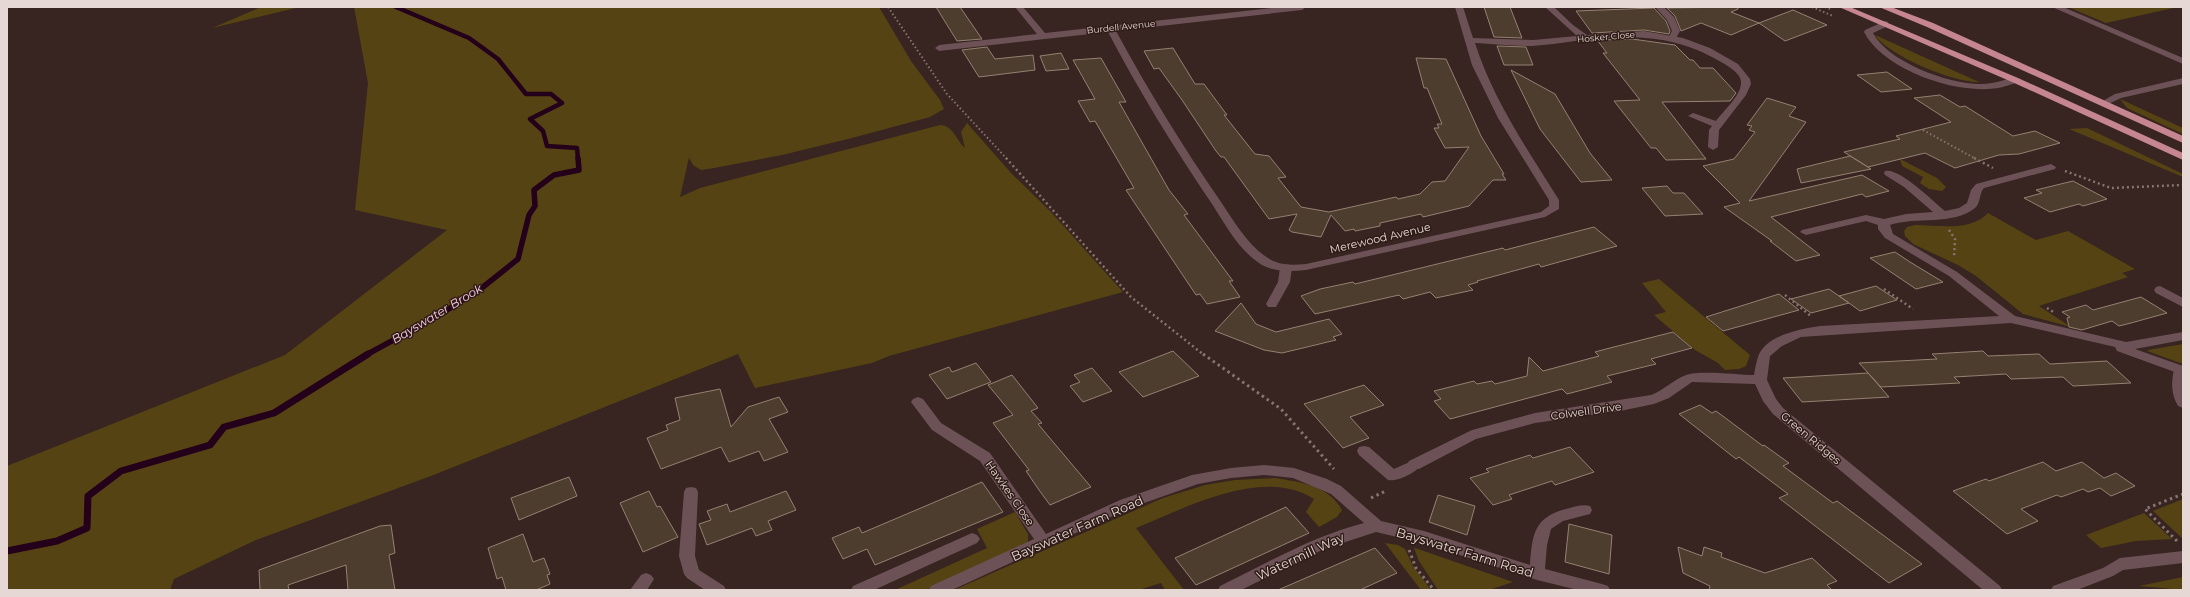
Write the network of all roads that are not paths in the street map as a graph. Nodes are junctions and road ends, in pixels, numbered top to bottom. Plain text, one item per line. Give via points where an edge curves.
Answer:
1 (1019, 7) edge
2 (1302, 7) edge
3 (1459, 7) edge
4 (1550, 7) edge
5 (1659, 7) edge
6 (1842, 7) edge
7 (1884, 7) edge
8 (2056, 7) edge
9 (1885, 24) junction
10 (1110, 28) junction
11 (1043, 36) junction
12 (1586, 38) junction
13 (1672, 38) junction
14 (1470, 40) junction
15 (939, 48) dead end
16 (2183, 61) edge
17 (2015, 80) junction
18 (2183, 81) edge
19 (2104, 103) junction
20 (1693, 116) dead end
21 (1718, 125) junction
22 (2183, 140) edge
23 (1713, 147) dead end
24 (2183, 157) edge
25 (2051, 167) road end
26 (1889, 173) dead end
27 (1937, 214) junction
28 (1884, 222) junction
29 (1806, 232) dead end
30 (1286, 268) junction
31 (2160, 290) dead end
32 (2183, 303) edge
33 (1272, 304) dead end
34 (2011, 319) junction
35 (2183, 336) edge
36 (2115, 345) junction
37 (2181, 370) edge
38 (1760, 380) junction
39 (918, 402) dead end
40 (2183, 403) edge
41 (1364, 451) dead end
42 (691, 492) dead end
43 (1585, 510) dead end
44 (1376, 526) junction
45 (972, 539) dead end
46 (1044, 542) junction
47 (2183, 557) edge
48 (1537, 574) junction
49 (718, 590) edge
50 (860, 590) edge
51 (937, 590) edge
52 (1226, 590) edge
53 (1602, 590) edge
54 (1994, 590) edge
55 (2059, 590) edge

1 - 11 street
2 - 10 street, Burdell Avenue
3 - 14 street, Merewood Avenue
4 - 12 street via 1570,27
5 - 13 street via 1671,20 1676,31
6 - 9 highway
7 - 19 highway
8 - 16 street
9 - 17 highway
9 - 17 street via 1868,32 1872,41 1891,56 1925,74 1954,84 1975,87 1988,87
10 - 11 street, Burdell Avenue
10 - 30 street, Merewood Avenue via 1181,151 1233,226 1263,261
11 - 15 street, Burdell Avenue
12 - 13 street, Hosker Close via 1629,34
12 - 14 street, Hosker Close via 1533,44
13 - 21 street, Hosker Close via 1718,55 1735,66 1745,79 1745,90
14 - 30 street, Merewood Avenue via 1477,65 1503,118 1554,200 1555,207 1552,210 1306,267
17 - 24 highway
18 - 19 street via 2118,96
19 - 22 highway
20 - 21 street
21 - 23 street, Hosker Close via 1714,130
25 - 27 street via 1980,186 1976,190 1972,205 1968,208
26 - 27 street via 1908,185
27 - 28 street via 1901,217
28 - 29 street via 1866,218
28 - 34 street via 1884,229 1889,236 1977,291
30 - 33 street via 1279,292
31 - 32 street
34 - 36 street
34 - 38 street via 1798,333 1769,349 1764,356
35 - 36 street via 2126,346
36 - 37 street
37 - 40 street via 2177,385
38 - 41 street, Colwell Drive via 1691,378 1654,399 1535,418 1472,435 1393,476
38 - 54 street, Green Ridges via 1770,401 1785,418
39 - 46 street, Hawkes Close via 930,420 940,429 972,446 985,457
42 - 49 street via 687,556 692,574
43 - 48 street via 1551,520 1546,524 1540,541
44 - 46 street, Bayswater Farm Road via 1342,495 1322,483 1294,473 1264,470 1230,473 1190,482 1125,504
44 - 48 street, Bayswater Farm Road via 1409,533
44 - 52 street, Watermill Way via 1332,540
45 - 50 street
46 - 51 street, Bayswater Farm Road
47 - 55 street via 2120,564 2108,572
48 - 53 street, Bayswater Farm Road

